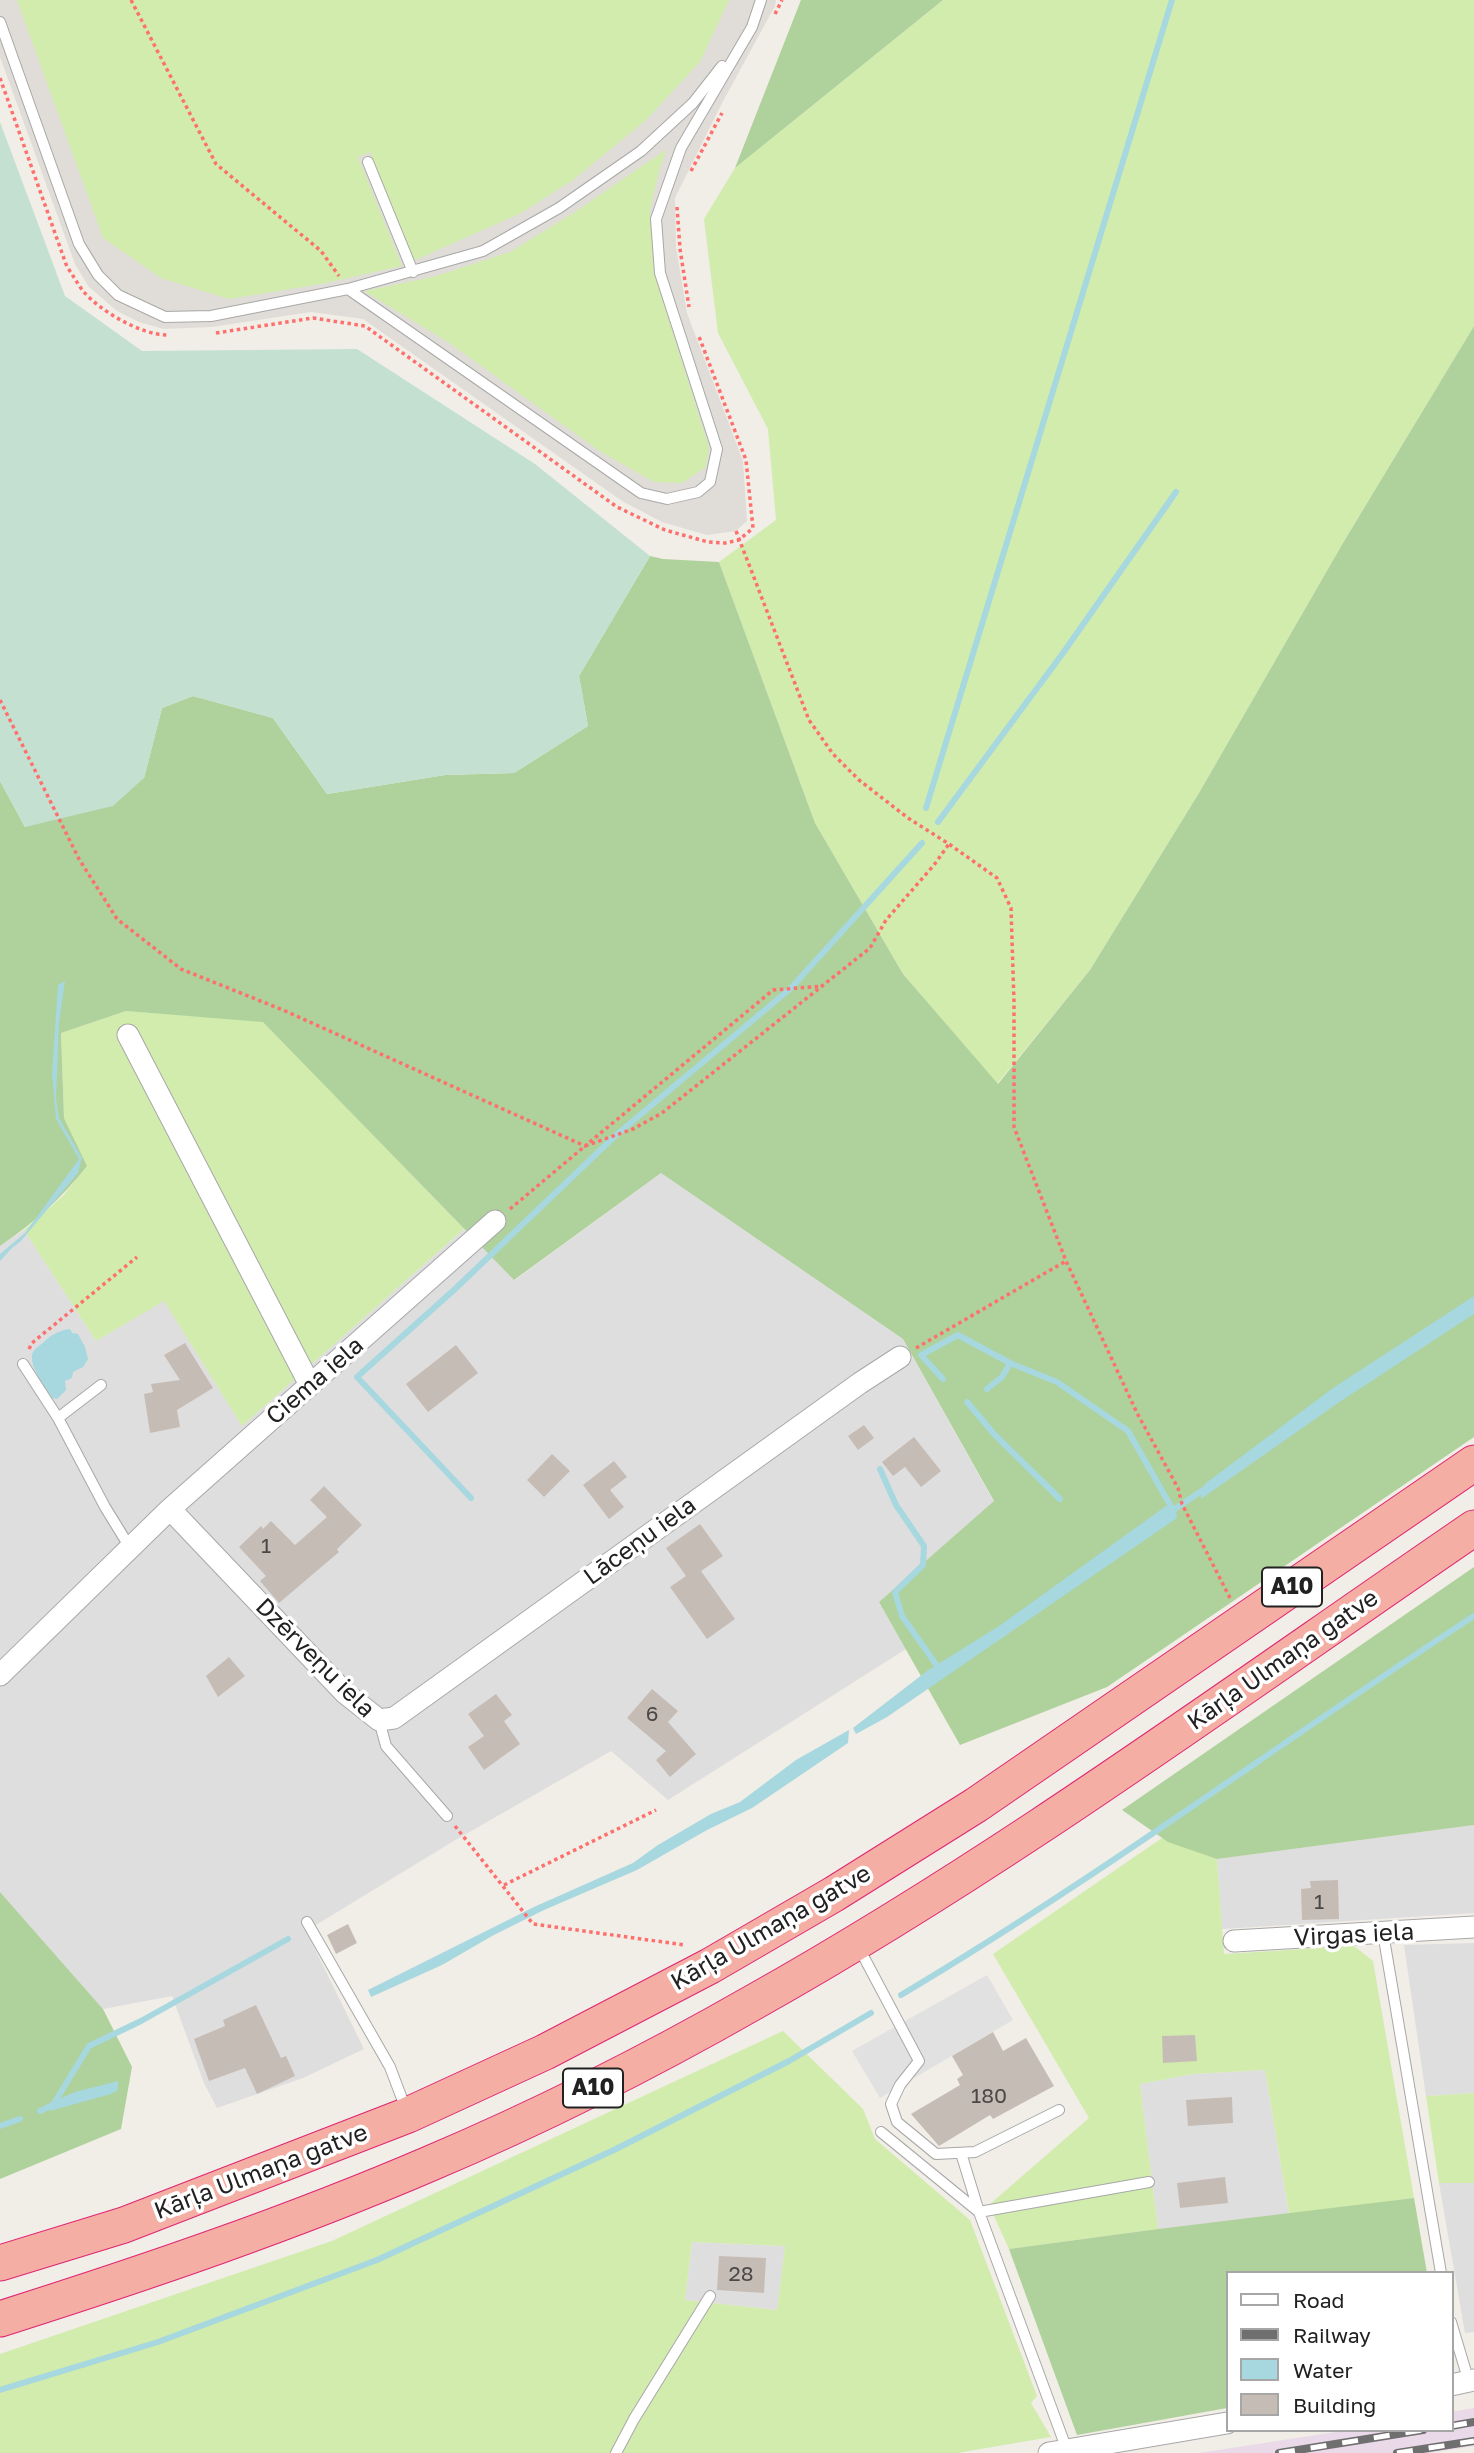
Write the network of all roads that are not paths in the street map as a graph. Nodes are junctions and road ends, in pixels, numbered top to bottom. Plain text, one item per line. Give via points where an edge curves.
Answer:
1 (761, 0) edge
2 (0, 22) edge
3 (752, 27) junction
4 (368, 162) dead end
5 (413, 272) junction
6 (348, 289) junction
7 (128, 1035) dead end
8 (495, 1222) road end
9 (900, 1357) road end
10 (23, 1364) road end
11 (101, 1385) dead end
12 (310, 1385) junction
13 (58, 1418) junction
14 (1474, 1463) edge
15 (170, 1508) junction
16 (1474, 1528) edge
17 (129, 1546) junction
18 (0, 1675) edge
19 (379, 1720) junction
20 (447, 1816) road end
21 (307, 1923) dead end
22 (1474, 1927) edge
23 (1383, 1933) junction
24 (1234, 1941) dead end
25 (856, 1942) junction
26 (1059, 2110) dead end
27 (408, 2115) junction
28 (881, 2132) dead end
29 (961, 2153) junction
30 (1149, 2182) dead end
31 (979, 2213) junction
32 (0, 2263) edge
33 (1441, 2271) edge
34 (710, 2297) dead end
35 (0, 2319) edge
36 (1453, 2331) edge
37 (1465, 2382) edge
38 (1226, 2423) edge
39 (1058, 2452) edge
40 (616, 2453) edge

1 - 3 lane
2 - 6 lane via 79,244 98,275 118,295 165,317 211,316
3 - 5 lane via 693,103 641,151 559,208 483,251
3 - 6 lane via 681,148 656,219 660,273 717,449 710,482 698,492 667,499 641,493
4 - 5 lane
5 - 6 lane
7 - 12 street
8 - 12 street, Ciema iela
9 - 19 street, Lāceņu iela via 413,1706 394,1718
10 - 13 lane
11 - 13 lane
12 - 15 street, Ciema iela
13 - 17 lane
14 - 27 highway, Kārļa Ulmaņa gatve / A10 via 976,1805 834,1894 557,2046
15 - 17 street, Ciema iela
15 - 19 street, Dzērveņu iela via 345,1693
16 - 25 highway, Kārļa Ulmaņa gatve / A10 via 1118,1774
17 - 18 street, Ciema iela
19 - 20 lane, Dzērveņu iela via 386,1746
21 - 27 lane via 390,2067
22 - 23 street, Virgas iela
23 - 24 street, Virgas iela
23 - 33 lane
25 - 29 lane via 919,2061 891,2104 897,2122 936,2154
25 - 35 highway, Kārļa Ulmaņa gatve / A10 via 655,2056 429,2165 135,2276
26 - 29 lane via 975,2152
27 - 32 highway, Kārļa Ulmaņa gatve / A10 via 124,2225
28 - 31 lane
29 - 31 lane
30 - 31 lane
31 - 39 lane
34 - 40 lane
36 - 37 lane
38 - 39 street

